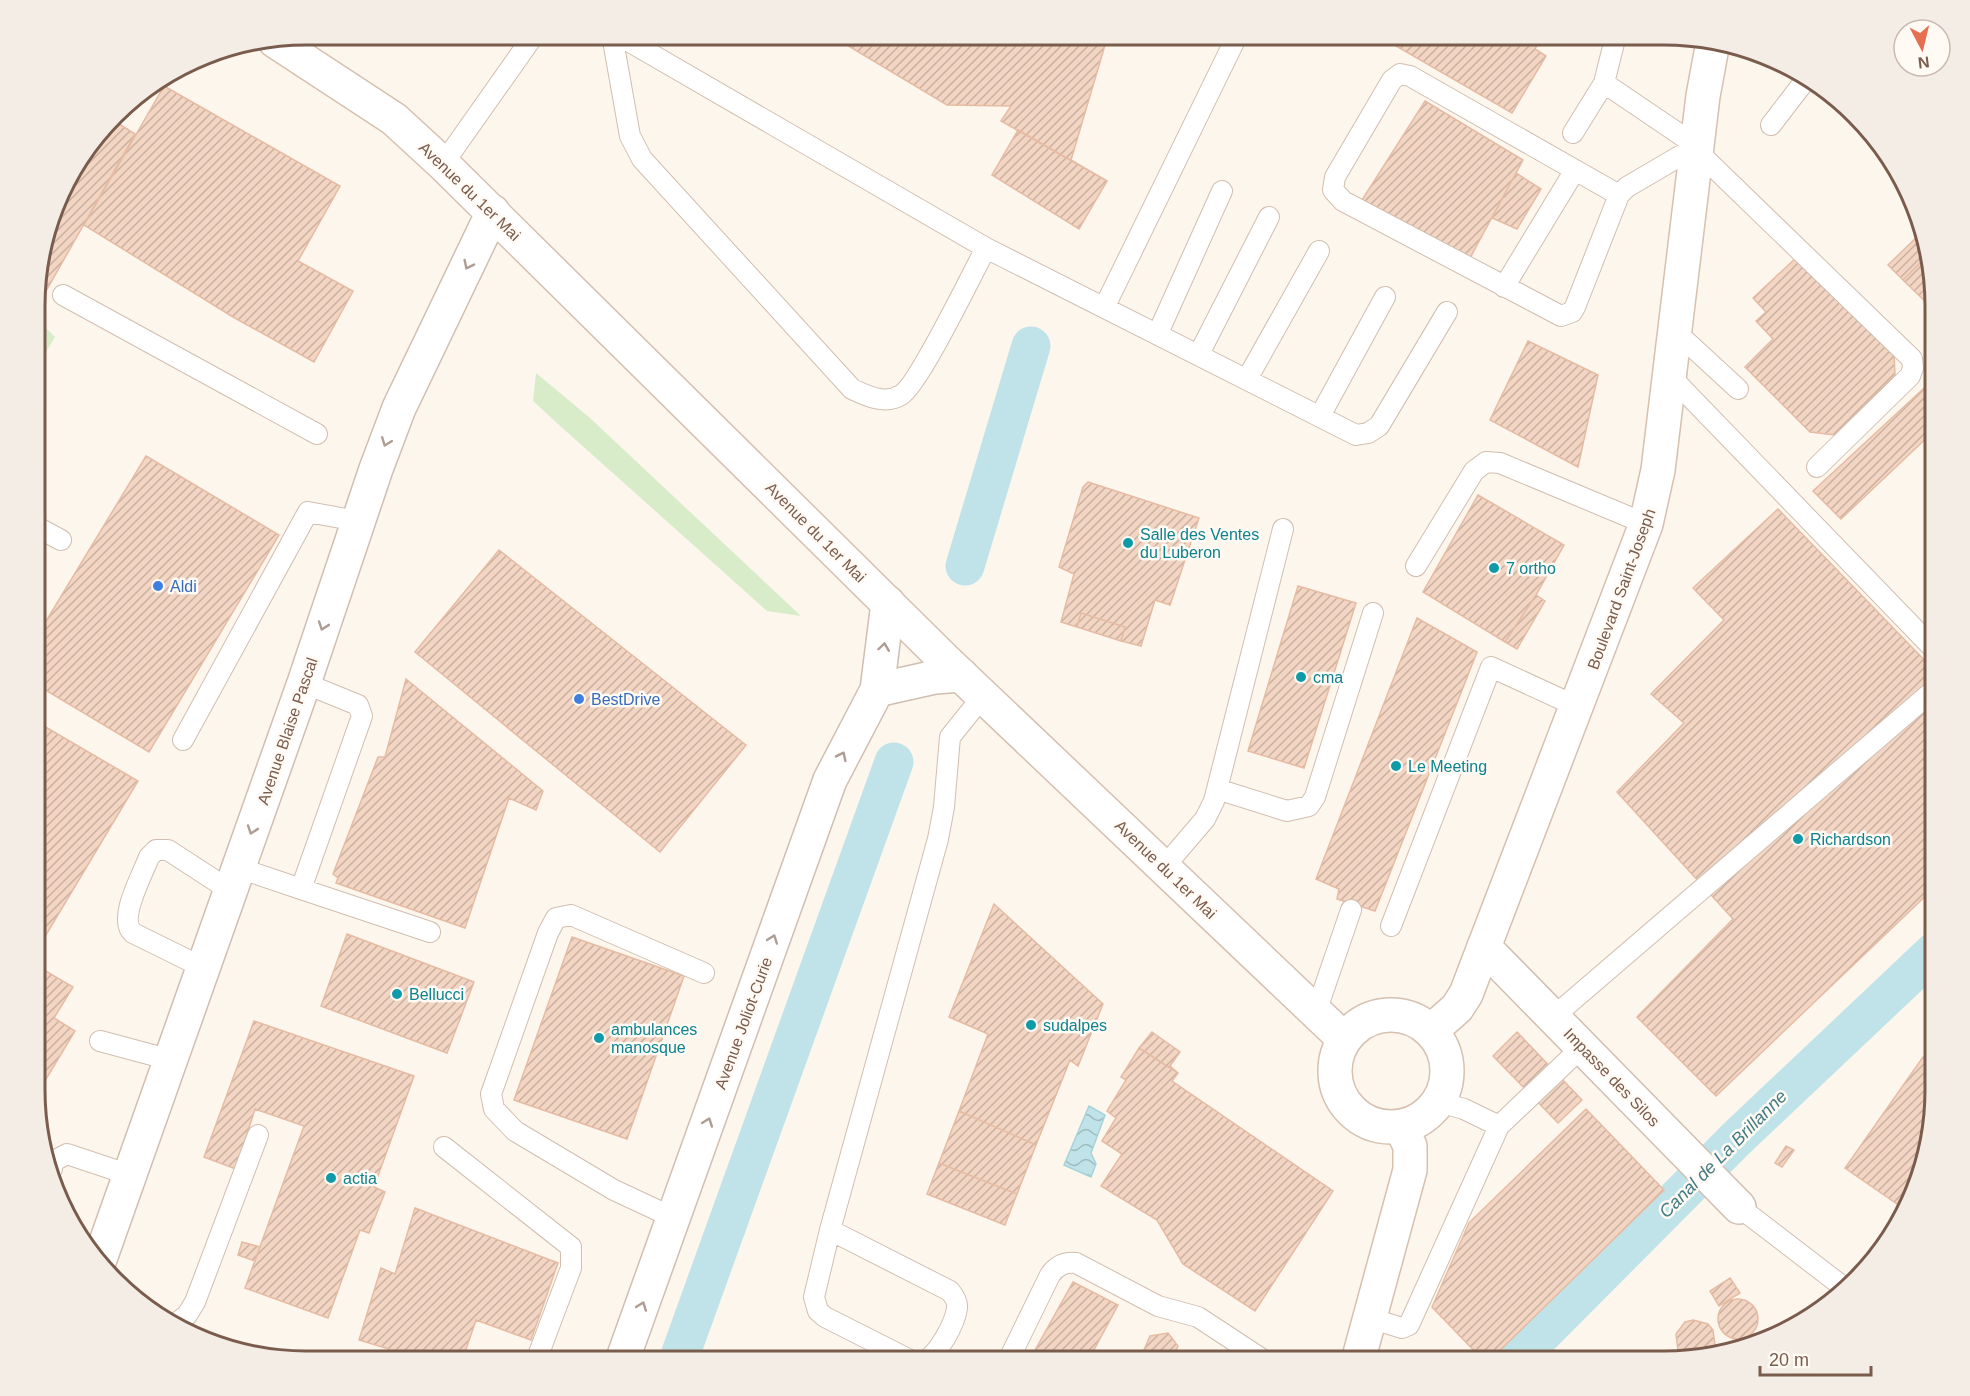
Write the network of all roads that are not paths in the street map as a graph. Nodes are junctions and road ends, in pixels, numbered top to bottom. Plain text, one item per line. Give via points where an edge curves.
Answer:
1 (527, 45) edge
2 (614, 45) edge
3 (635, 45) edge
4 (1233, 45) edge
5 (1614, 45) edge
6 (284, 46) edge
7 (1712, 49) edge
8 (1604, 83) junction
9 (1802, 85) edge
10 (1771, 125) dead end
11 (1573, 134) dead end
12 (1697, 148) junction
13 (443, 164) junction
14 (1575, 170) junction
15 (1222, 191) dead end
16 (1619, 195) junction
17 (493, 212) junction
18 (1269, 217) dead end
19 (986, 248) junction
20 (1319, 251) dead end
21 (1504, 287) junction
22 (63, 295) dead end
23 (1385, 297) dead end
24 (1106, 306) junction
25 (1447, 312) dead end
26 (1675, 332) junction
27 (1158, 333) junction
28 (1199, 354) junction
29 (1670, 376) junction
30 (1247, 379) junction
31 (1738, 388) dead end
32 (1320, 416) junction
33 (317, 434) dead end
34 (1818, 467) dead end
35 (357, 521) junction
36 (1646, 524) junction
37 (1282, 529) dead end
38 (45, 531) edge
39 (61, 540) dead end
40 (1416, 566) dead end
41 (888, 603) junction
42 (1373, 613) dead end
43 (1925, 640) edge
44 (304, 683) junction
45 (972, 686) junction
46 (877, 690) junction
47 (1925, 698) edge
48 (1578, 706) junction
49 (183, 740) dead end
50 (1217, 789) junction
51 (1164, 867) junction
52 (235, 880) junction
53 (301, 890) junction
54 (1351, 910) dead end
55 (1391, 926) dead end
56 (430, 932) dead end
57 (1484, 947) junction
58 (204, 968) junction
59 (704, 973) dead end
60 (1316, 1012) junction
61 (1553, 1017) junction
62 (1431, 1030) junction
63 (1344, 1039) junction
64 (100, 1041) dead end
65 (1582, 1047) junction
66 (171, 1060) junction
67 (1439, 1102) junction
68 (1499, 1126) junction
69 (1401, 1127) junction
70 (258, 1135) dead end
71 (444, 1147) dead end
72 (55, 1159) edge
73 (130, 1175) junction
74 (1739, 1207) joint
75 (674, 1218) junction
76 (830, 1230) junction
77 (102, 1253) edge
78 (1839, 1283) edge
79 (1370, 1318) junction
80 (182, 1319) edge
81 (540, 1351) edge
82 (626, 1351) edge
83 (893, 1351) edge
84 (937, 1351) edge
85 (1013, 1351) edge
86 (1250, 1351) edge
87 (1361, 1351) edge

1 - 13 lane
2 - 19 lane via 635,148 852,390 886,400 907,389
3 - 19 lane
4 - 24 lane
5 - 8 lane
6 - 13 street, Avenue du 1er Mai via 394,119
7 - 12 street, Boulevard Saint-Joseph
8 - 11 lane
8 - 12 lane
9 - 10 lane
12 - 16 lane
12 - 26 street, Boulevard Saint-Joseph
12 - 34 lane via 1912,359 1910,376
13 - 17 street, Avenue du 1er Mai
14 - 16 lane
14 - 21 lane
14 - 21 lane via 1410,75 1400,74 1392,80 1335,177 1333,190 1343,201
15 - 27 lane
16 - 21 lane via 1572,312 1556,315
17 -> 35 street, Avenue Blaise Pascal via 399,408
17 - 41 street, Avenue du 1er Mai
18 - 28 lane
19 - 24 lane
20 - 30 lane
22 - 33 lane
23 - 32 lane
24 - 27 lane
25 - 32 lane via 1379,426 1356,435
26 - 29 street, Boulevard Saint-Joseph
26 - 31 lane
27 - 28 lane
28 - 30 lane
29 - 36 street, Boulevard Saint-Joseph via 1658,470
29 - 43 lane
30 - 32 lane
35 -> 44 street, Avenue Blaise Pascal
35 - 49 lane via 308,512
36 - 40 lane via 1500,463 1486,462 1474,471
36 - 48 street, Boulevard Saint-Joseph
37 - 50 lane
38 - 39 lane
41 - 45 street, Avenue du 1er Mai
46 -> 41 street, Avenue Joliot-Curie
42 - 50 lane via 1309,806 1287,811
44 -> 52 street, Avenue Blaise Pascal
44 - 53 lane via 358,705 362,716
45 - 46 street via 935,677
45 - 51 street, Avenue du 1er Mai
45 - 76 lane via 950,737 938,839
75 -> 46 street, Avenue Joliot-Curie via 830,780
47 - 61 lane
48 - 55 lane via 1491,667
48 - 57 street, Boulevard Saint-Joseph
50 - 51 lane via 1205,819
51 - 60 street, Avenue du 1er Mai
52 - 53 lane
52 - 58 street, Avenue Blaise Pascal
52 - 58 lane via 162,849 149,857 126,915 127,926 133,933
53 - 56 lane
54 - 60 lane
57 - 61 street, Impasse des Silos
57 - 62 street, Boulevard Saint-Joseph via 1461,1003
58 - 66 street, Avenue Blaise Pascal
59 - 75 lane via 571,915 556,918 491,1094 494,1109 515,1131 614,1190
60 - 63 street, Avenue du 1er Mai
61 - 65 street, Impasse des Silos
62 - 63 street via 1402,1015 1386,1015 1369,1019
62 - 67 street via 1440,1043 1448,1073
63 - 69 street via 1335,1070 1343,1102 1369,1123
64 - 66 lane
65 - 68 lane
65 - 74 street, Impasse des Silos
66 - 73 street, Avenue Blaise Pascal
67 - 68 lane
67 - 69 street via 1415,1122
68 - 79 lane via 1409,1325 1402,1328
69 - 79 street via 1410,1146 1410,1170
70 - 80 lane via 195,1302
71 - 81 lane via 571,1247 571,1268
72 - 73 lane via 67,1154
73 - 77 street, Avenue Blaise Pascal
74 - 78 lane
82 -> 75 street, Avenue Joliot-Curie
76 - 83 lane via 814,1297 818,1311
76 - 84 lane via 950,1291 957,1309
79 - 87 street
85 - 86 lane via 1050,1275 1068,1263 1076,1263 1158,1306 1198,1317

